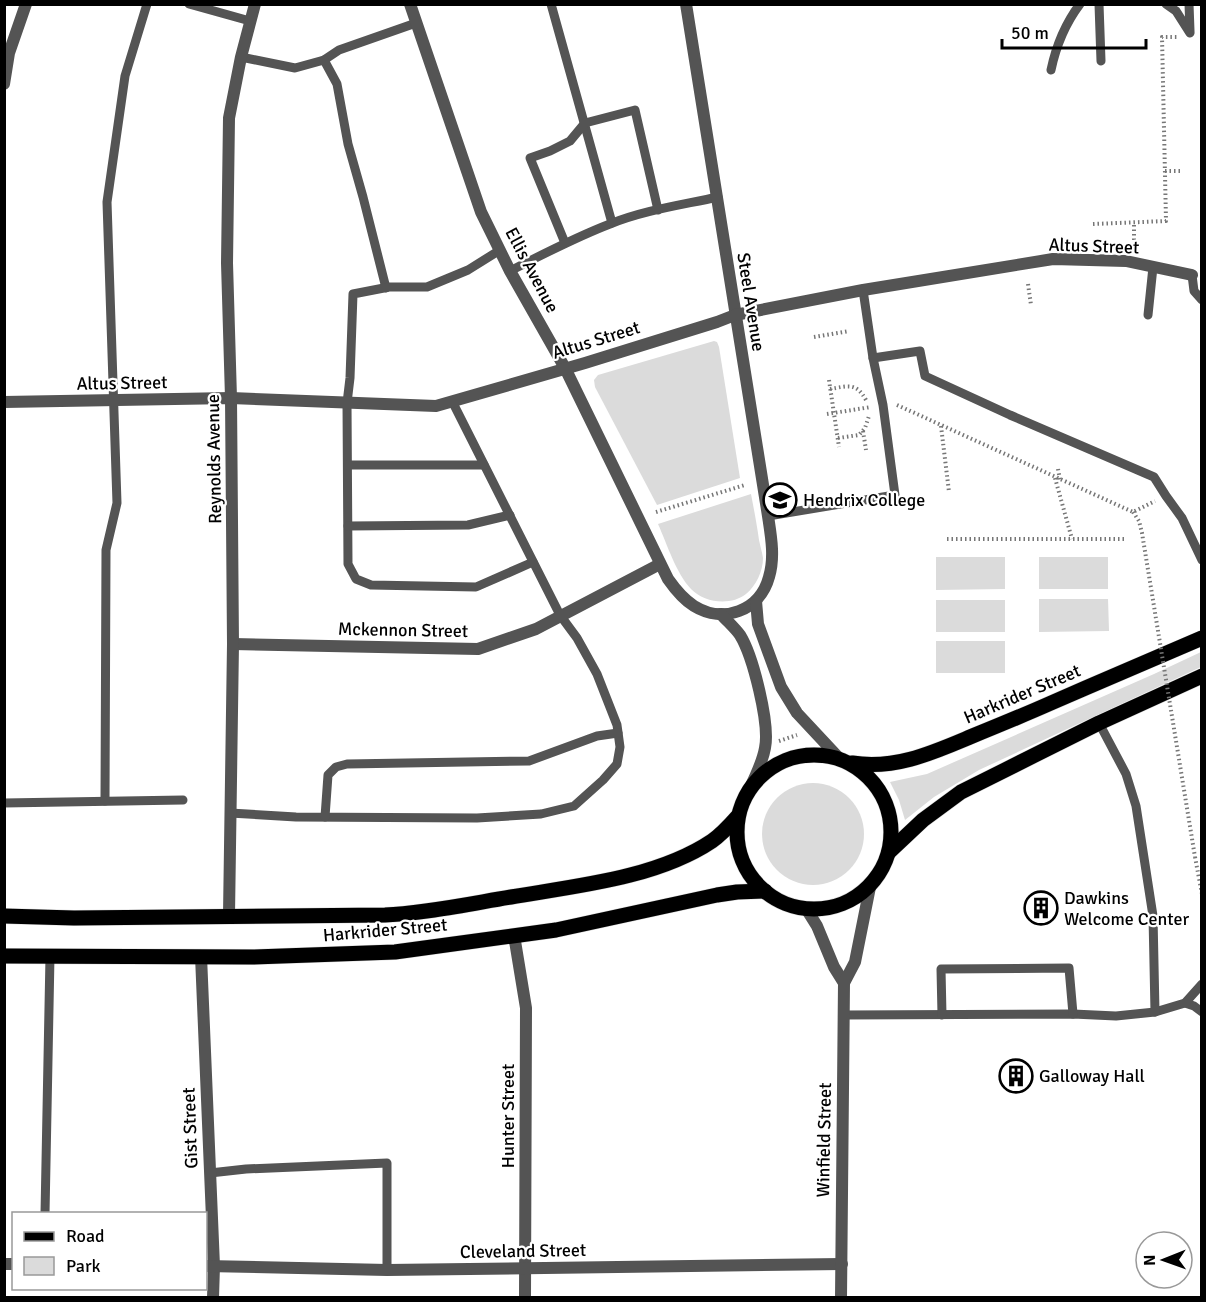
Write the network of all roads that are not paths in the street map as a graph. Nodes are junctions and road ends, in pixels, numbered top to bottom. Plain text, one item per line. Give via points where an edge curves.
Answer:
1 (26, 4) edge
2 (147, 4) edge
3 (189, 4) edge
4 (255, 4) edge
5 (410, 4) edge
6 (551, 4) edge
7 (686, 4) edge
8 (1080, 4) edge
9 (1099, 4) edge
10 (1166, 4) edge
11 (1189, 4) edge
12 (250, 21) junction
13 (416, 23) junction
14 (241, 57) junction
15 (324, 60) junction
16 (1101, 61) dead end
17 (1051, 70) dead end
18 (4, 84) edge
19 (585, 123) junction
20 (718, 197) junction
21 (658, 210) junction
22 (612, 223) junction
23 (565, 243) junction
24 (500, 250) junction
25 (1153, 267) junction
26 (510, 271) junction
27 (1192, 275) joint
28 (386, 288) junction
29 (863, 290) junction
30 (1202, 300) edge
31 (735, 315) junction
32 (1148, 315) dead end
33 (873, 358) junction
34 (565, 368) junction
35 (231, 399) junction
36 (114, 401) junction
37 (452, 401) junction
38 (4, 402) edge
39 (347, 403) junction
40 (348, 465) junction
41 (484, 465) junction
42 (510, 515) junction
43 (768, 516) junction
44 (348, 526) junction
45 (1202, 560) edge
46 (533, 562) junction
47 (660, 564) junction
48 (756, 601) junction
49 (560, 615) junction
50 (721, 615) junction
51 (1202, 638) edge
52 (233, 644) junction
53 (1202, 676) edge
54 (1099, 723) junction
55 (618, 733) junction
56 (845, 761) junction
57 (746, 796) junction
58 (183, 800) dead end
59 (105, 801) junction
60 (4, 803) edge
61 (230, 813) junction
62 (738, 816) junction
63 (325, 817) junction
64 (889, 852) junction
65 (870, 887) junction
66 (765, 891) junction
67 (807, 910) junction
68 (229, 915) junction
69 (4, 916) edge
70 (514, 935) junction
71 (4, 956) edge
72 (50, 956) junction
73 (201, 956) junction
74 (844, 982) junction
75 (1202, 984) edge
76 (1185, 1003) junction
77 (1155, 1012) junction
78 (1202, 1012) edge
79 (1073, 1014) junction
80 (942, 1015) junction
81 (844, 1016) junction
82 (210, 1173) junction
83 (45, 1212) edge
84 (842, 1264) junction
85 (210, 1266) edge
86 (526, 1269) junction
87 (387, 1270) junction
88 (213, 1298) edge
89 (525, 1298) edge
90 (842, 1298) edge

1 - 18 street via 9,53
2 - 36 lane via 125,76 107,202
3 - 12 lane
4 - 12 street, Reynolds Avenue
5 - 13 street, Ellis Avenue
6 - 19 lane
7 - 20 street, Steel Avenue
8 - 17 lane via 1062,33
9 - 16 lane
10 - 11 lane via 1176,10 1190,33
12 - 14 street, Reynolds Avenue
13 - 15 lane via 339,50
13 - 24 street, Ellis Avenue via 481,212
14 - 15 lane via 295,68
14 - 35 street, Reynolds Avenue via 229,118
15 - 28 lane via 337,84 348,144
19 - 21 lane via 635,110
19 - 22 lane
19 - 23 lane via 570,141 530,158
20 - 21 lane
20 - 31 street, Steel Avenue
21 - 22 lane
22 - 23 lane
23 - 26 lane
24 - 26 street, Ellis Avenue
24 - 28 lane via 468,270 427,287
25 - 27 street, Altus Street
25 - 29 street, Altus Street via 1126,261 1053,260
25 - 32 lane
26 - 34 street, Ellis Avenue
27 - 30 lane via 1194,291
28 - 39 lane via 353,294
29 - 31 street, Altus Street
29 - 33 lane
31 - 34 street, Altus Street
31 - 43 street, Steel Avenue
33 - 43 lane via 895,495
33 - 45 lane via 920,351 926,376 1154,477 1182,518
34 - 37 street, Altus Street
34 - 47 street, Ellis Avenue
35 - 36 street, Altus Street
35 - 39 street, Altus Street
35 - 52 street, Reynolds Avenue
36 - 38 street, Altus Street
36 - 59 lane via 117,503 106,550
37 - 39 street, Altus Street via 436,406
37 - 41 lane
39 - 40 lane
40 - 41 lane
40 - 44 lane
41 - 42 lane
42 - 44 lane via 468,525
42 - 46 lane
43 - 48 street, Steel Avenue via 771,569
44 - 46 lane via 348,564 356,579 371,585 476,587
46 - 49 lane
47 - 49 street, Mckennon Street
47 - 50 street, Ellis Avenue via 686,600
48 - 50 street
48 - 56 street via 758,624 796,713
49 - 52 street, Mckennon Street via 536,629 478,649
49 - 55 lane via 597,674
50 - 57 street via 740,635 765,713 766,747
51 - 56 main road, Harkrider Street via 932,753 881,765
52 - 61 street, Reynolds Avenue
53 - 54 main road
54 - 64 main road via 961,792
54 - 77 lane via 1126,774 1136,806 1152,916
55 - 63 lane via 597,736 530,761 336,767 328,775
55 - 63 lane via 617,764 574,806 541,814 477,818
56 - 57 main road via 821,754 798,756 759,777
56 - 64 main road via 864,772 881,792 890,815
57 - 62 main road
58 - 59 lane
59 - 60 lane
61 - 63 lane
61 - 68 street, Reynolds Avenue
62 - 66 main road via 742,861
62 - 68 main road, Harkrider Street via 713,840 667,864 573,887 395,915
64 - 65 main road
65 - 67 main road via 831,908
65 - 74 street, Winfield Street via 855,963
66 - 67 main road via 787,905
66 - 70 main road, Harkrider Street via 717,895 556,930
67 - 74 street, Winfield Street
68 - 69 main road, Harkrider Street
70 - 73 main road, Harkrider Street via 395,952
70 - 86 street, Hunter Street via 526,1008
71 - 72 main road, Harkrider Street
72 - 73 main road, Harkrider Street
72 - 83 lane
73 - 82 street, Gist Street
74 - 81 street, Winfield Street
75 - 76 lane
76 - 77 lane
76 - 78 lane
77 - 79 lane via 1116,1016
79 - 80 lane
79 - 80 lane via 1070,968 941,969
80 - 81 lane
81 - 84 street, Winfield Street
82 - 85 street, Gist Street
82 - 87 lane via 387,1162
84 - 86 street, Cleveland Street
84 - 90 street, Winfield Street
85 - 87 street, Cleveland Street
85 - 88 street, Gist Street
86 - 87 street, Cleveland Street
86 - 89 street, Hunter Street

